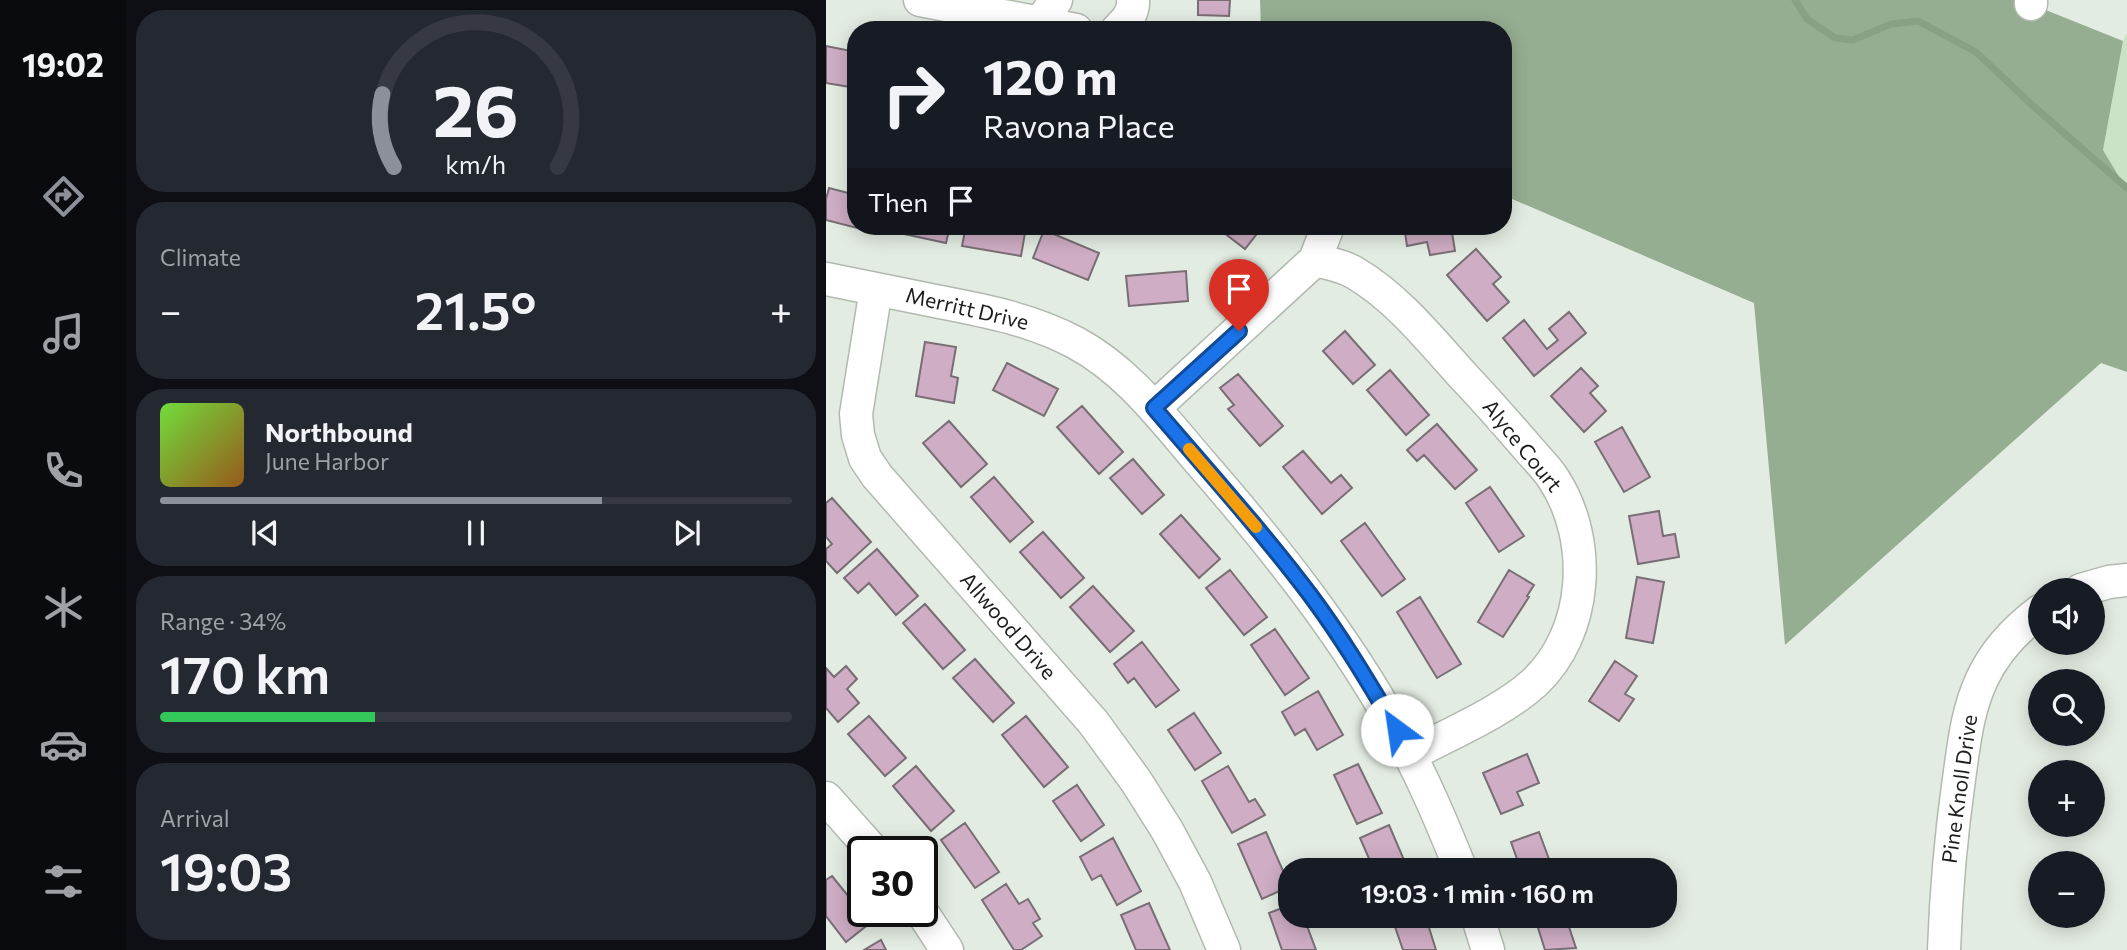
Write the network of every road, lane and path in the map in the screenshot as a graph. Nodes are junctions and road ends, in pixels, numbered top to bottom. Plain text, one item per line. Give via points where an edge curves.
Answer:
1 (920, 0) edge
2 (1133, 0) edge
3 (1048, 12) edge
4 (1126, 21) edge
5 (1325, 235) edge
6 (1315, 260) junction
7 (826, 279) edge
8 (877, 289) junction
9 (1154, 408) junction
10 (2127, 580) edge
11 (2105, 583) edge
12 (2028, 620) edge
13 (1410, 755) junction
14 (826, 798) edge
15 (860, 836) edge
16 (1456, 858) edge
17 (932, 927) edge
18 (1481, 928) edge
19 (947, 950) edge
20 (1224, 950) edge
21 (1488, 950) edge
22 (1944, 950) edge

1 - 3 street
2 - 4 street
5 - 6 street
6 - 9 street
6 - 13 street, Alyce Court via 1348,269 1371,284 1402,310 1482,395 1553,478 1566,501 1579,551 1577,608 1555,658 1512,700
7 - 8 street, Merritt Drive
8 - 9 street, Merritt Drive via 1041,326 1111,366
8 - 20 street, Allwood Drive via 856,414 865,458 1093,722 1167,830
9 - 13 street, Merritt Drive via 1312,598
10 - 11 street
12 - 22 street, Pine Knoll Drive via 1998,651 1971,706 1954,818
13 - 16 street, Merritt Drive
14 - 15 street
17 - 19 street
18 - 21 street

